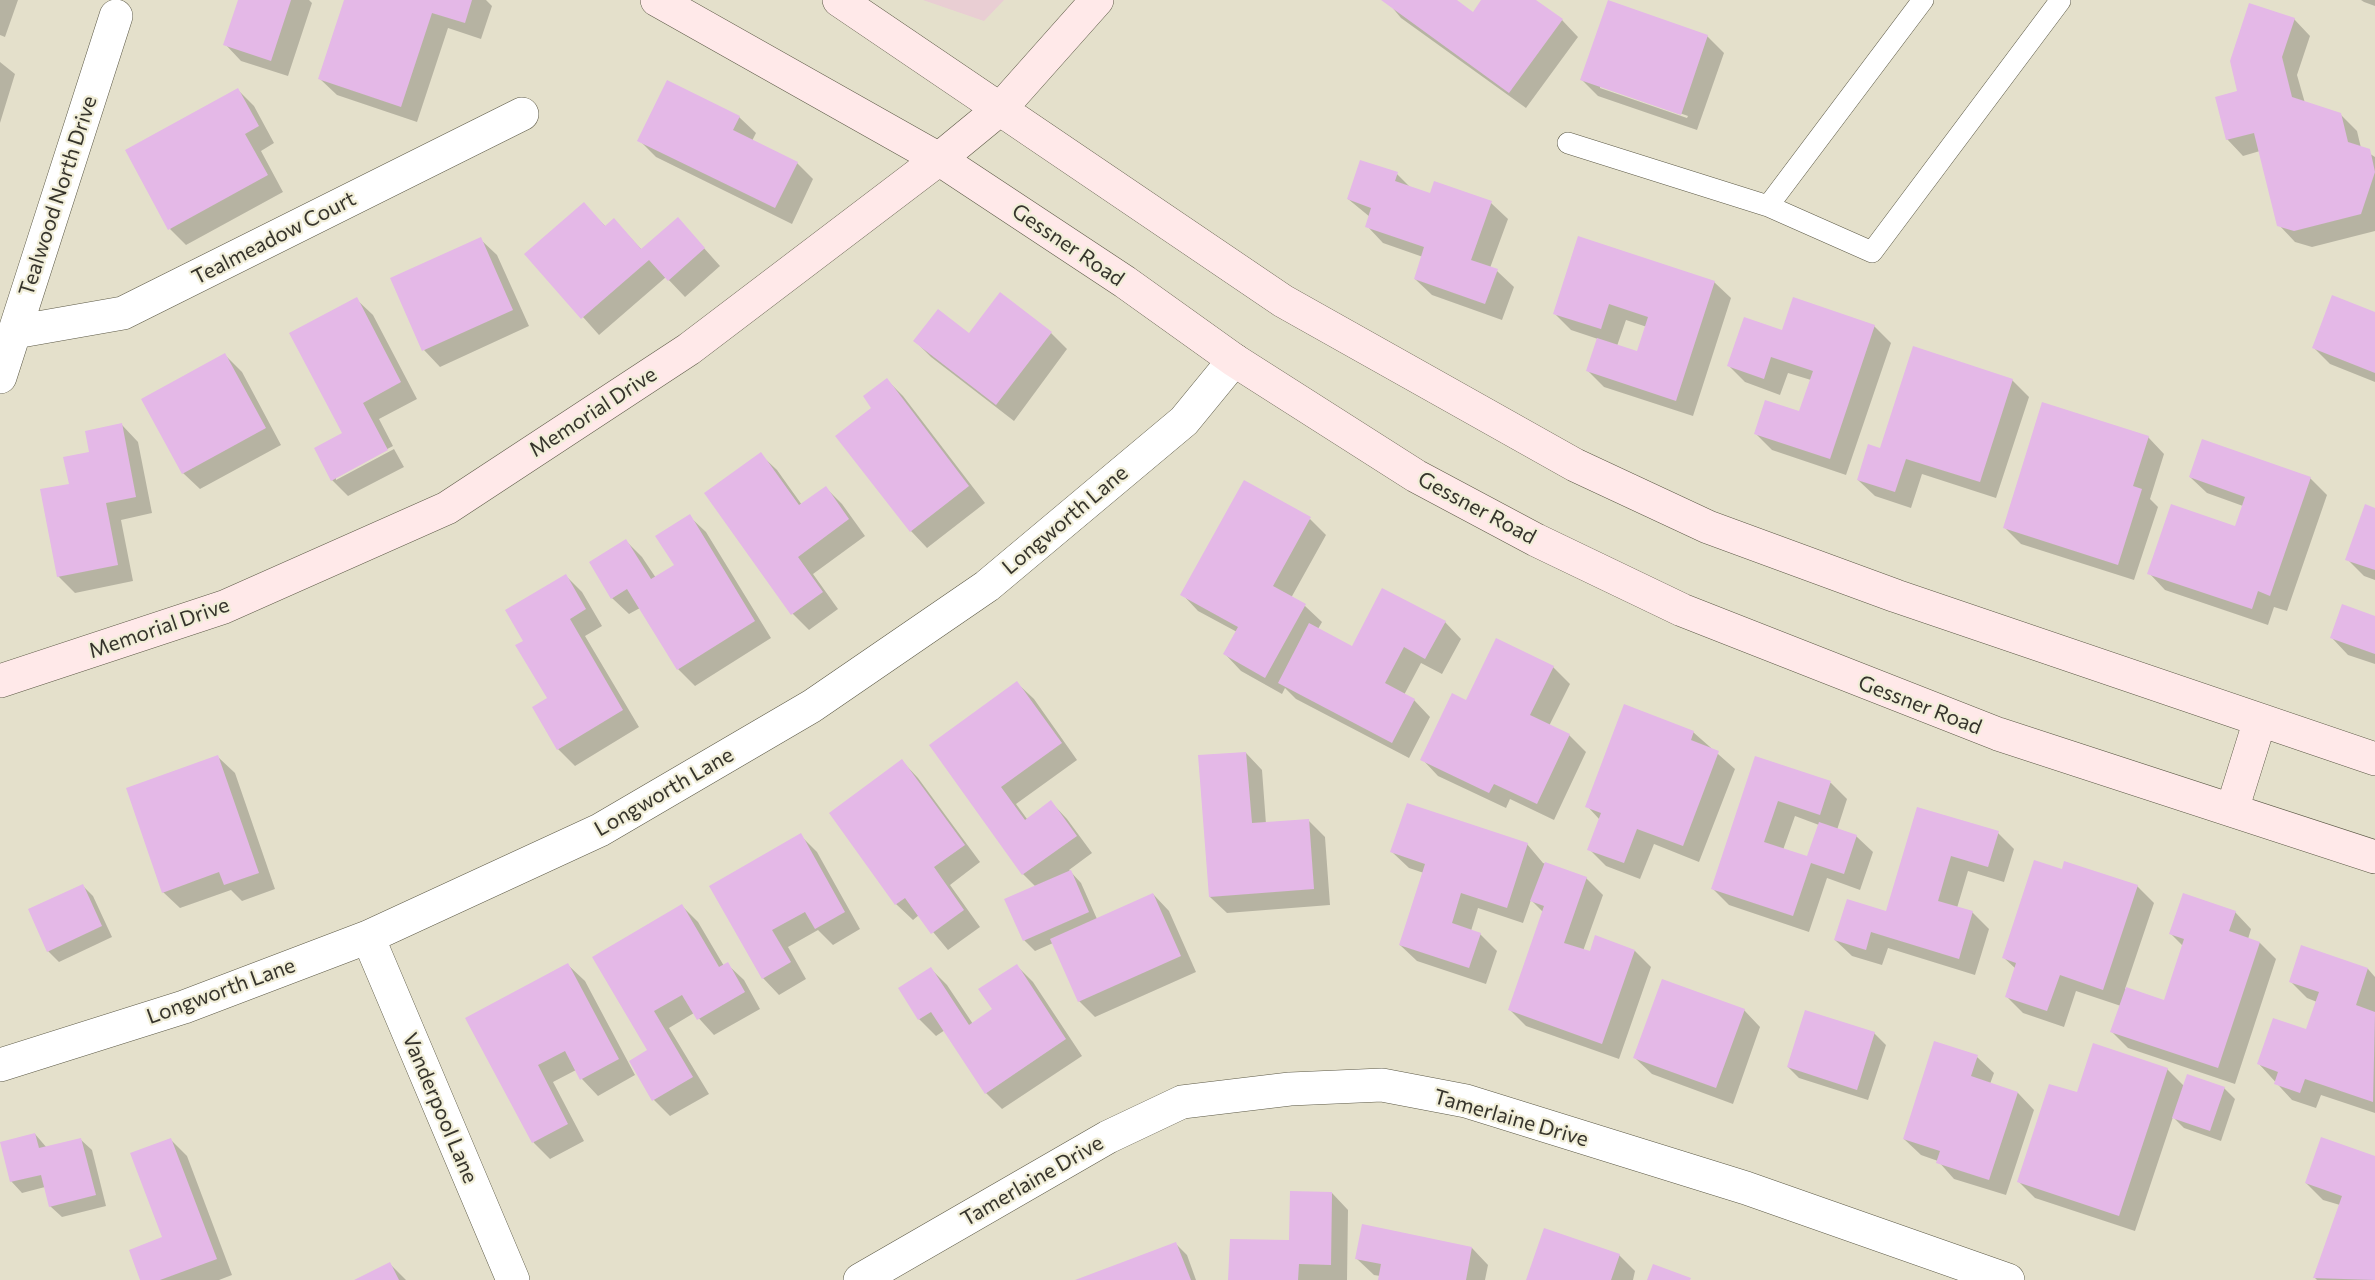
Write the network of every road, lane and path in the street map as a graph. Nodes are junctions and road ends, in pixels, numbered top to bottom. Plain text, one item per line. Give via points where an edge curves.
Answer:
1 (657, 0) edge
2 (839, 0) edge
3 (1097, 0) edge
4 (1923, 0) edge
5 (2058, 0) edge
6 (116, 16) dead end
7 (1001, 108) junction
8 (522, 114) dead end
9 (1568, 143) dead end
10 (939, 159) junction
11 (1768, 206) junction
12 (15, 332) junction
13 (1234, 360) junction
14 (0, 377) edge
15 (0, 681) edge
16 (2260, 720) junction
17 (2375, 759) edge
18 (2232, 810) junction
19 (2375, 857) edge
20 (368, 937) junction
21 (0, 1065) edge
22 (513, 1280) edge
23 (860, 1280) edge
24 (2008, 1280) edge

1 - 10 main road, Gessner Road
2 - 7 main road
3 - 7 main road, Memorial Drive
4 - 11 lane
5 - 11 lane via 1872,252
6 - 12 street, Tealwood North Drive
7 - 10 main road, Memorial Drive
7 - 16 main road via 1283,301 1575,465 1708,527 1896,596
8 - 12 street, Tealmeadow Court via 123,313
9 - 11 lane
10 - 13 main road, Gessner Road via 1125,282
10 - 15 main road, Memorial Drive via 690,349 447,508 224,608
12 - 14 street, Tealwood North Drive
13 - 18 main road, Gessner Road via 1416,476 1536,540 1682,610 1998,734
13 - 20 street, Longworth Lane via 1184,421 987,586 812,706 600,830
16 - 17 main road
16 - 18 main road
18 - 19 main road, Gessner Road
20 - 21 street, Longworth Lane via 184,1007
20 - 22 street, Vanderpool Lane
23 - 24 street, Tamerlaine Drive via 1108,1137 1182,1102 1290,1089 1382,1085 1477,1104 1746,1188

